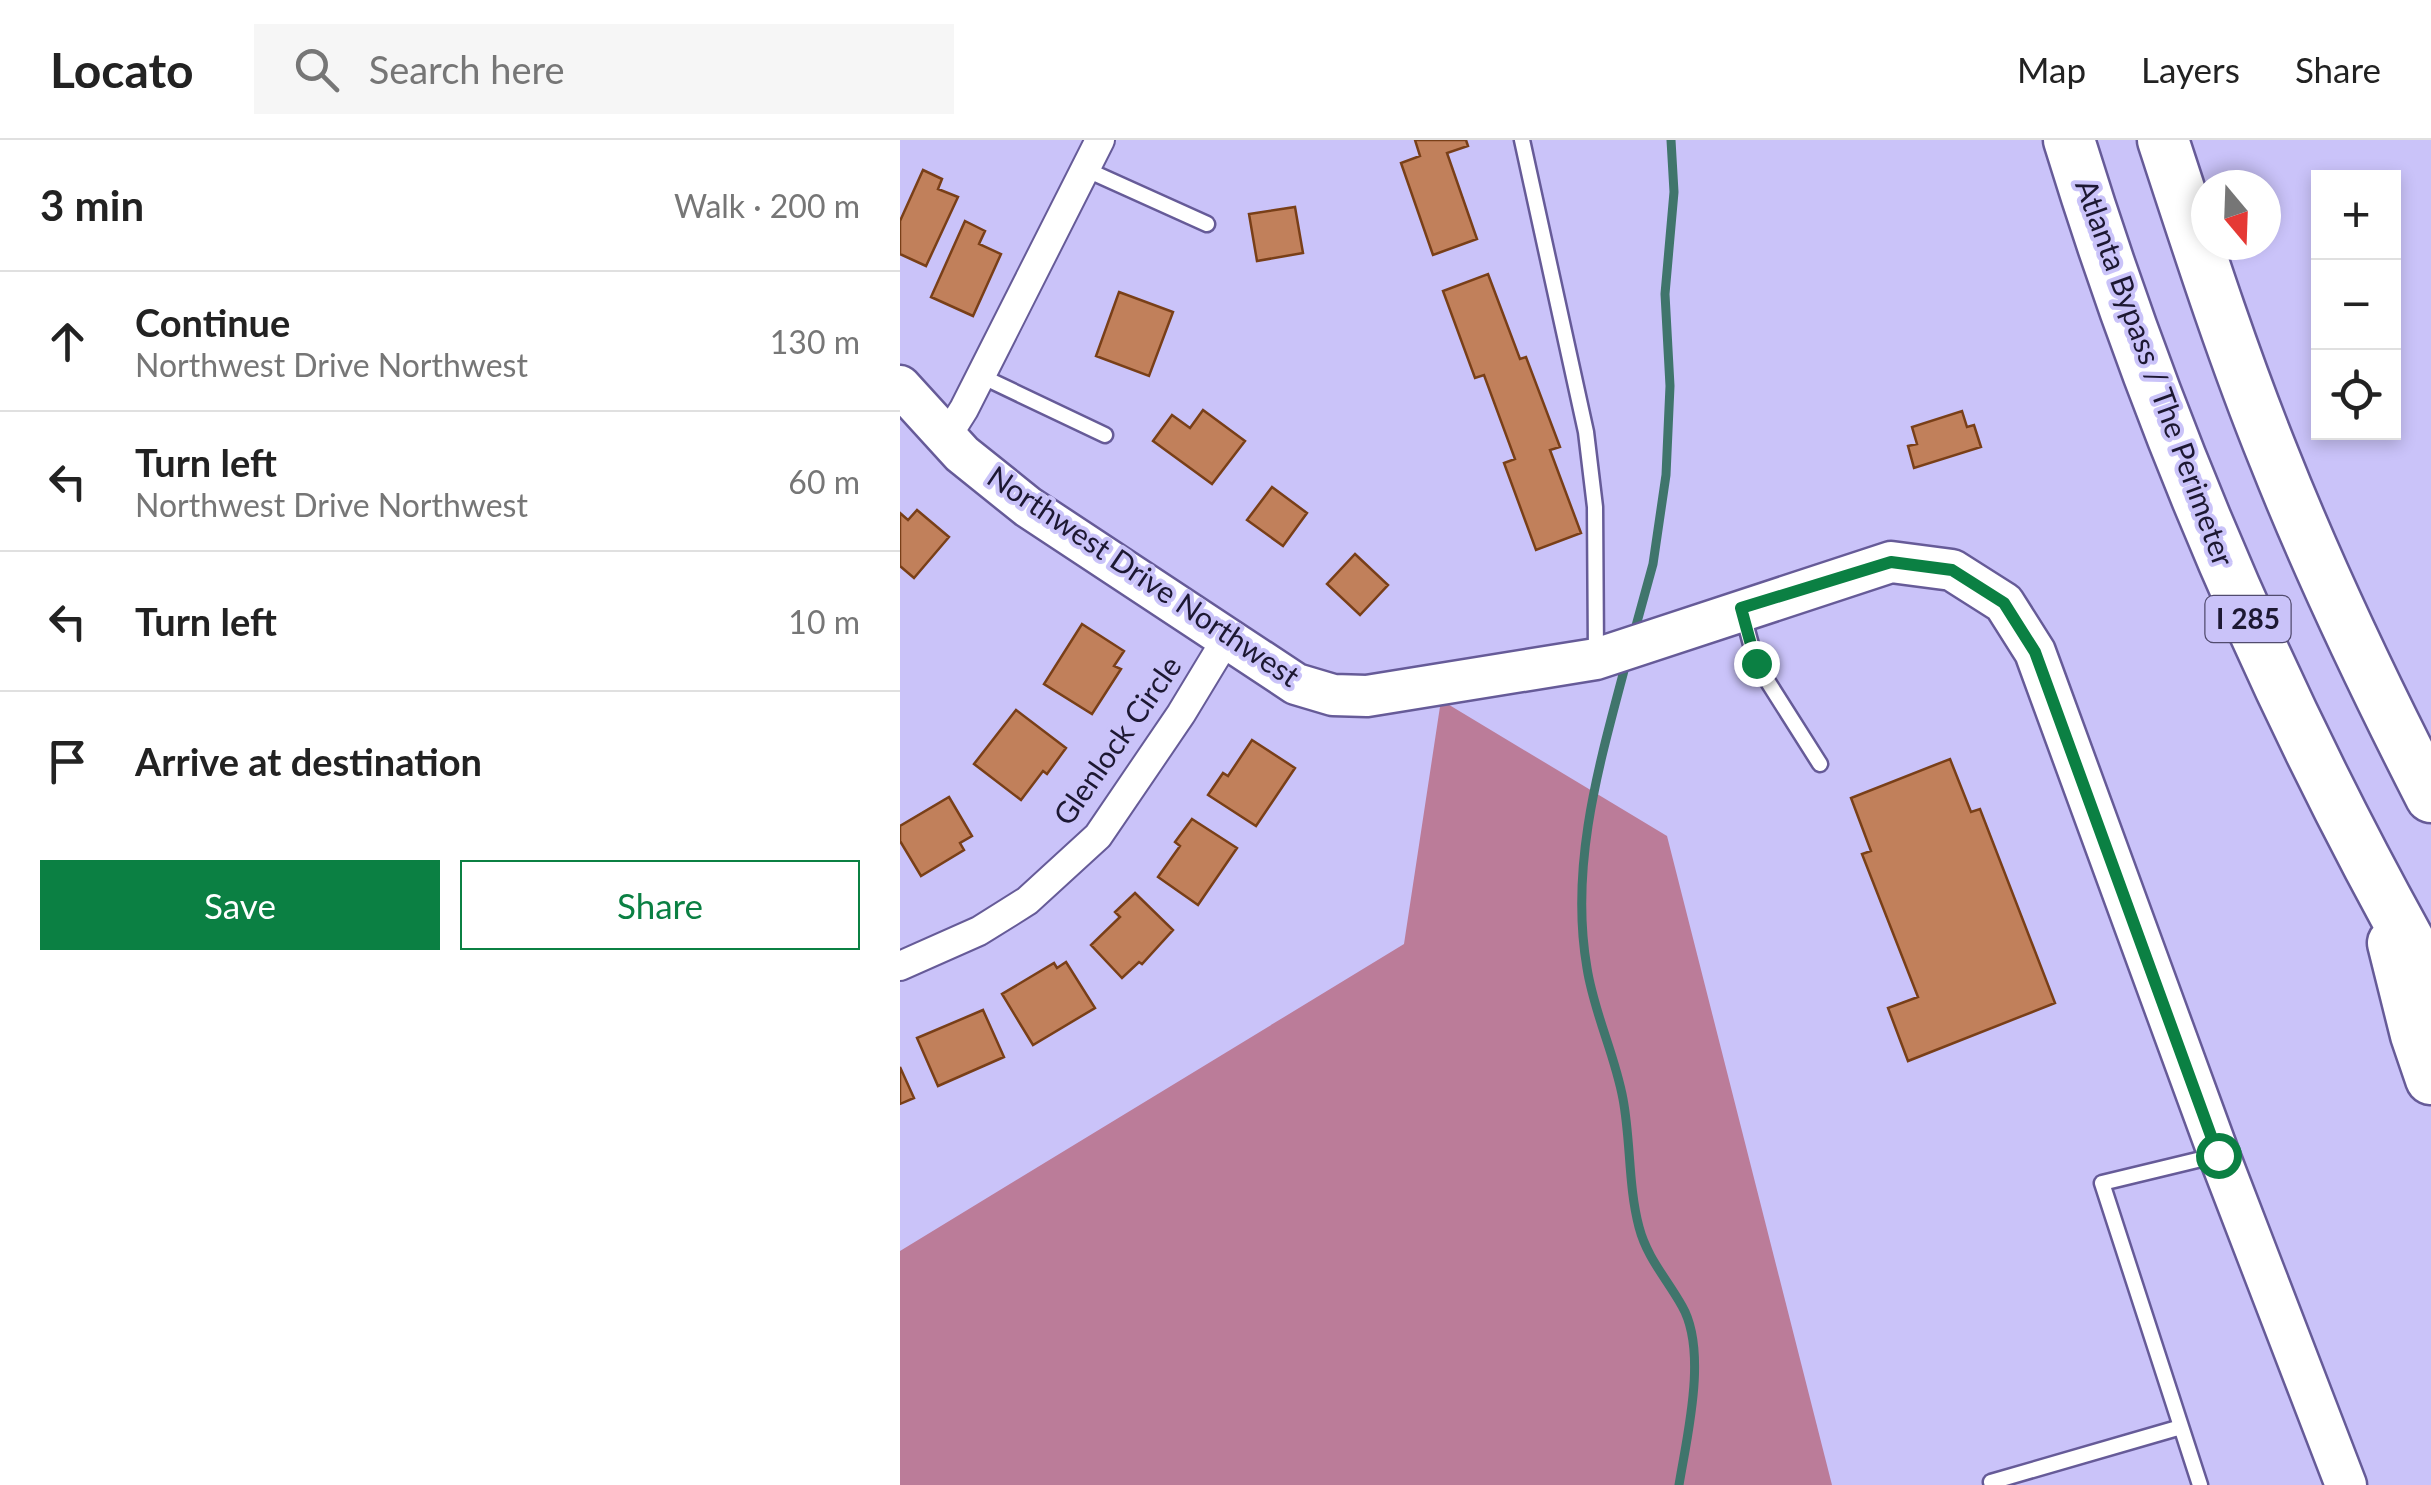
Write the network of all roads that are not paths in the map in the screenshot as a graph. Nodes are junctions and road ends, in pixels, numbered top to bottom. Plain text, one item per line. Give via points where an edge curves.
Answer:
1 (1100, 140) edge
2 (1522, 140) edge
3 (2069, 140) edge
4 (2164, 140) edge
5 (1085, 170) junction
6 (1207, 224) dead end
7 (981, 376) junction
8 (900, 386) edge
9 (1105, 435) dead end
10 (946, 436) junction
11 (1741, 608) junction
12 (1227, 638) junction
13 (1596, 658) junction
14 (1820, 764) dead end
15 (2427, 787) edge
16 (2380, 890) junction
17 (900, 966) edge
18 (2431, 980) edge
19 (2431, 1079) edge
20 (2218, 1155) junction
21 (2181, 1427) junction
22 (1992, 1485) edge
23 (2200, 1485) edge
24 (2346, 1485) edge

1 - 5 street
2 - 13 lane via 1586,432 1596,507
3 - 16 highway, Atlanta Bypass / The Perimeter / I 285 via 2188,482 2287,705
4 - 15 highway, I 285 via 2274,459
5 - 6 lane
5 - 7 street
7 - 9 lane
7 - 10 street
8 - 10 street, Northwest Drive Northwest
10 - 12 street, Northwest Drive Northwest via 1028,508
11 - 13 street, Northwest Drive Northwest
11 - 14 lane via 1756,663
11 - 20 street, Northwest Drive Northwest via 1891,562 1952,570 2004,603 2035,652
12 - 13 street, Northwest Drive Northwest via 1296,684 1350,696
12 - 17 street, Glenlock Circle via 1098,836 1028,901
16 - 18 highway, Atlanta Bypass / The Perimeter / I 285
16 - 19 highway
20 - 21 lane via 2102,1183
20 - 24 street, Northwest Drive Northwest
21 - 22 lane
21 - 23 lane

